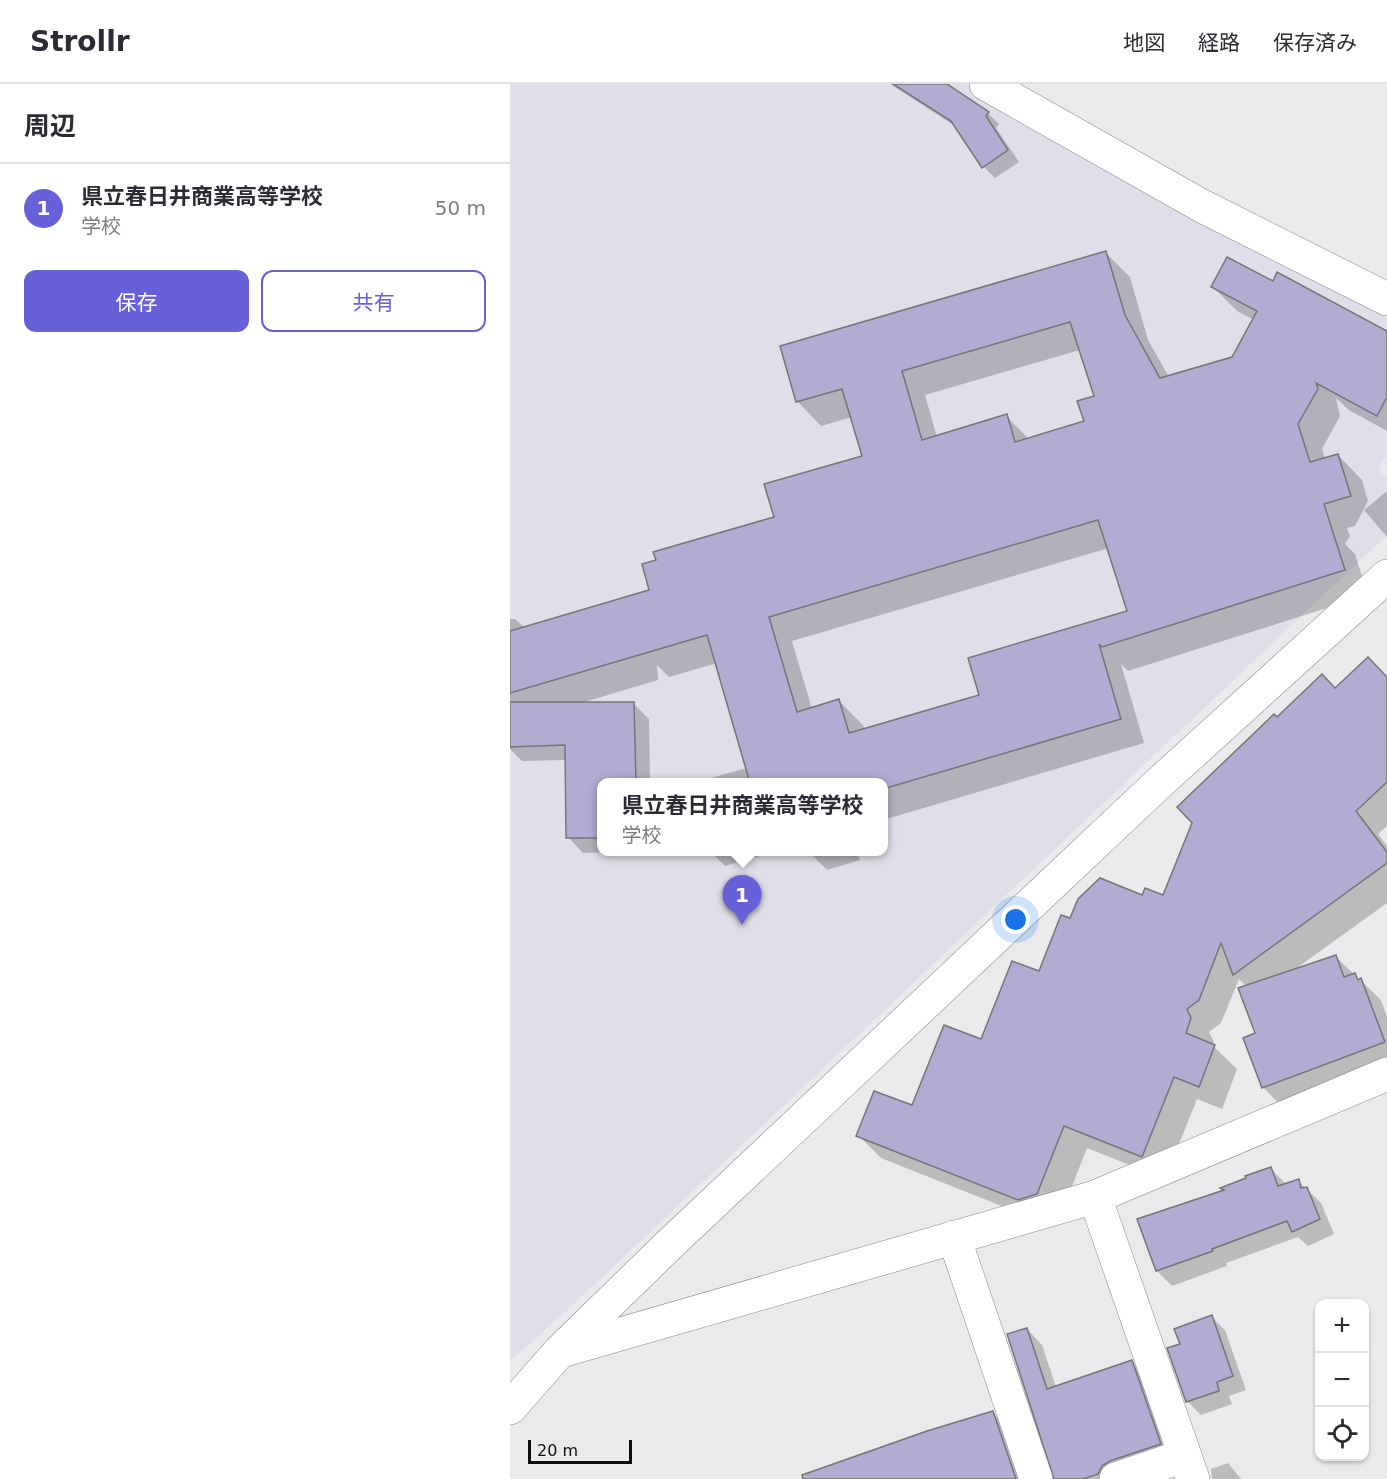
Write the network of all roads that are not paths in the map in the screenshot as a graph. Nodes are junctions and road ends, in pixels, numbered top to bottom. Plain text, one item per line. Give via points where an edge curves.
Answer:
1 (986, 84) edge
2 (1387, 298) edge
3 (1387, 576) edge
4 (1387, 1074) edge
5 (1095, 1197) junction
6 (954, 1237) junction
7 (560, 1351) junction
8 (510, 1408) edge
9 (1189, 1467) edge
10 (1036, 1479) edge
11 (1116, 1479) edge

1 - 2 street via 1202,206
3 - 7 street via 1149,792
4 - 5 street
5 - 6 street
5 - 9 street
6 - 7 street
6 - 10 street
7 - 8 street
9 - 11 street

